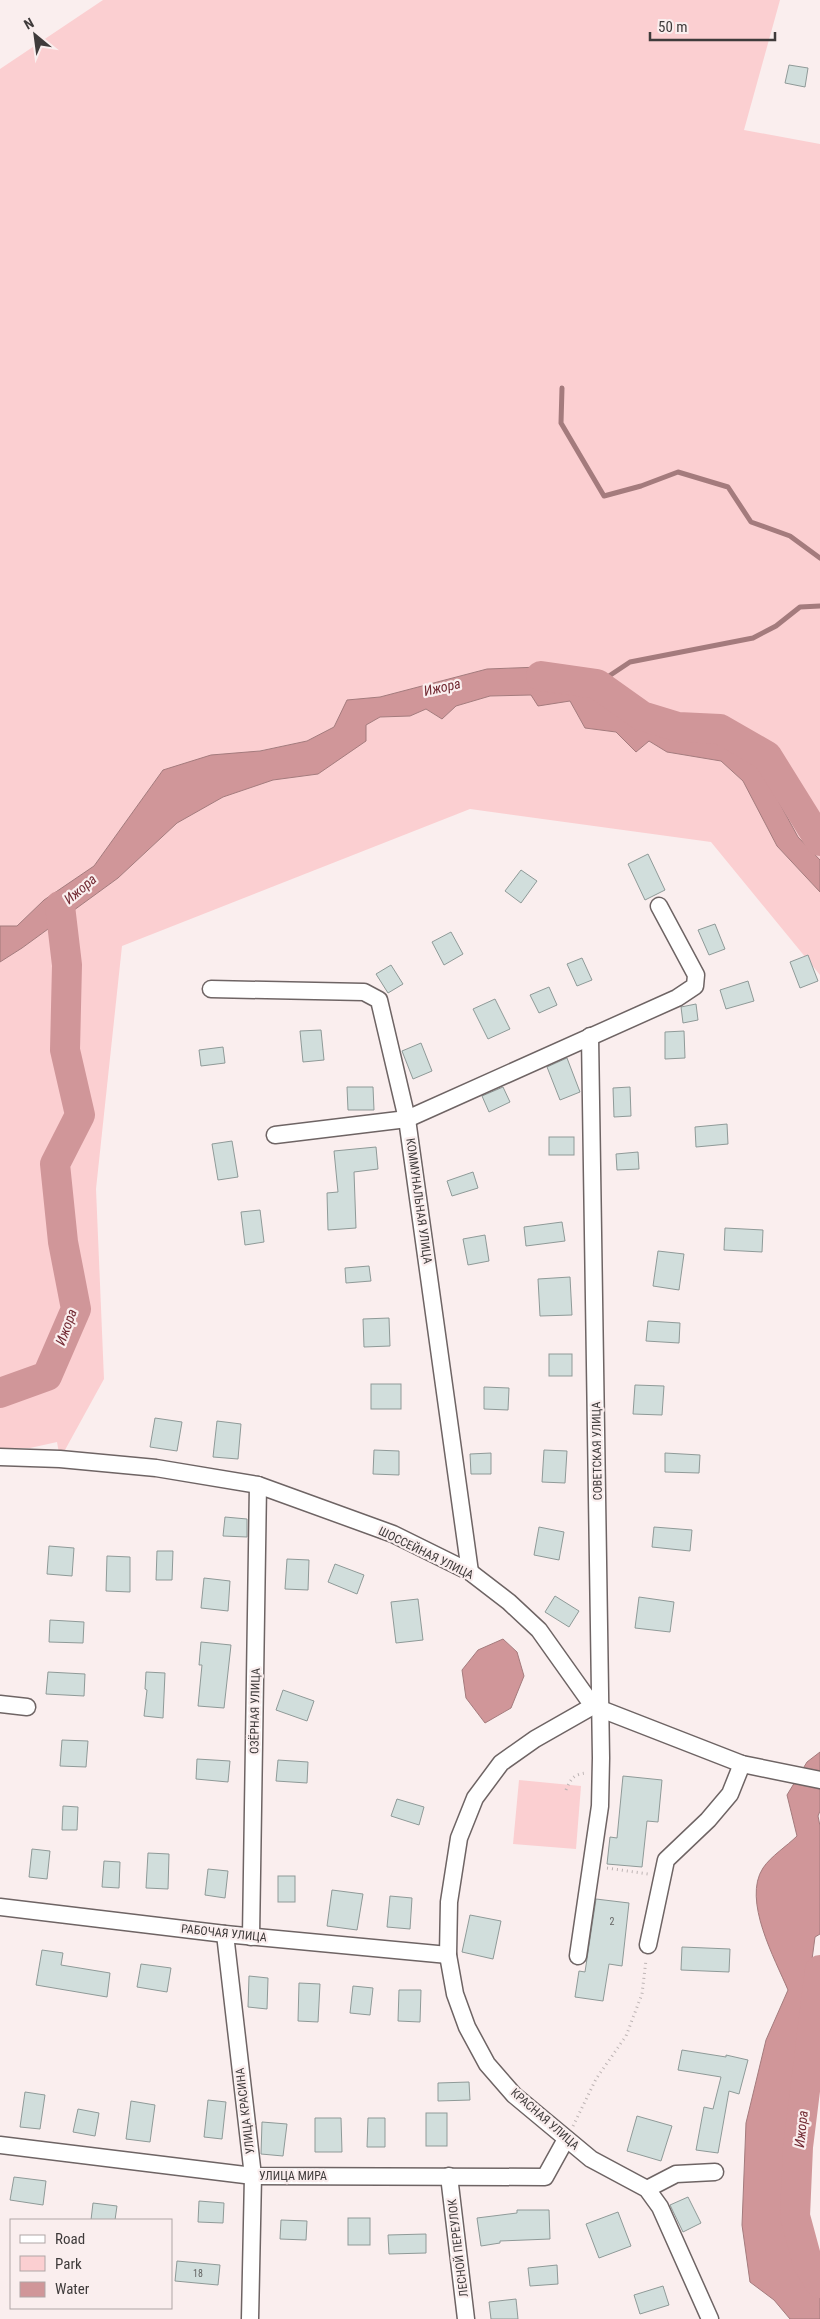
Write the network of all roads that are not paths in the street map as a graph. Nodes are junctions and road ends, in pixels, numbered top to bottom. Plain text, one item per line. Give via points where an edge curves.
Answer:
1 (659, 906) dead end
2 (211, 989) dead end
3 (590, 1036) junction
4 (407, 1119) junction
5 (275, 1135) dead end
6 (0, 1457) edge
7 (258, 1485) junction
8 (470, 1572) junction
9 (0, 1704) edge
10 (28, 1707) dead end
11 (598, 1711) junction
12 (742, 1764) junction
13 (820, 1780) edge
14 (0, 1907) edge
15 (225, 1934) junction
16 (251, 1936) junction
17 (648, 1945) road end
18 (448, 1955) junction
19 (578, 1956) dead end
20 (566, 2139) junction
21 (0, 2145) edge
22 (715, 2172) dead end
23 (253, 2176) junction
24 (449, 2176) junction
25 (647, 2189) junction
26 (250, 2319) edge
27 (466, 2319) edge
28 (710, 2319) edge

1 - 3 street via 696,975 695,986 677,998
2 - 4 street, КОММУНАЛЬНАЯ УЛИЦА via 364,992 379,1000
3 - 4 street
3 - 11 street, СОВЕТСКАЯ УЛИЦА
4 - 5 street
4 - 8 street, КОММУНАЛЬНАЯ УЛИЦА
6 - 7 street, ШОССЕЙНАЯ УЛИЦА via 156,1468
7 - 8 street, ШОССЕЙНАЯ УЛИЦА via 393,1534
7 - 16 street, ОЗЁРНАЯ УЛИЦА
8 - 11 street, ШОССЕЙНАЯ УЛИЦА via 539,1630
9 - 10 street
11 - 12 street via 621,1716
11 - 18 street, КРАСНАЯ УЛИЦА via 535,1738 501,1763 475,1798 460,1838 449,1902
11 - 19 street, СОВЕТСКАЯ УЛИЦА via 600,1806
12 - 13 street
12 - 17 street via 730,1794 666,1860
14 - 15 street, РАБОЧАЯ УЛИЦА
15 - 16 street, РАБОЧАЯ УЛИЦА
15 - 23 street, УЛИЦА КРАСИНА
16 - 18 street, РАБОЧАЯ УЛИЦА
18 - 20 street, КРАСНАЯ УЛИЦА via 455,1994 467,2028 487,2064 514,2095
20 - 24 street, УЛИЦА МИРА via 545,2177
20 - 25 street, КРАСНАЯ УЛИЦА via 590,2159
21 - 23 street, УЛИЦА МИРА
22 - 25 street via 676,2174
23 - 24 street, УЛИЦА МИРА
23 - 26 street, УЛИЦА КРАСИНА
24 - 27 street, ЛЕСНОЙ ПЕРЕУЛОК
25 - 28 street, КРАСНАЯ УЛИЦА via 660,2207

